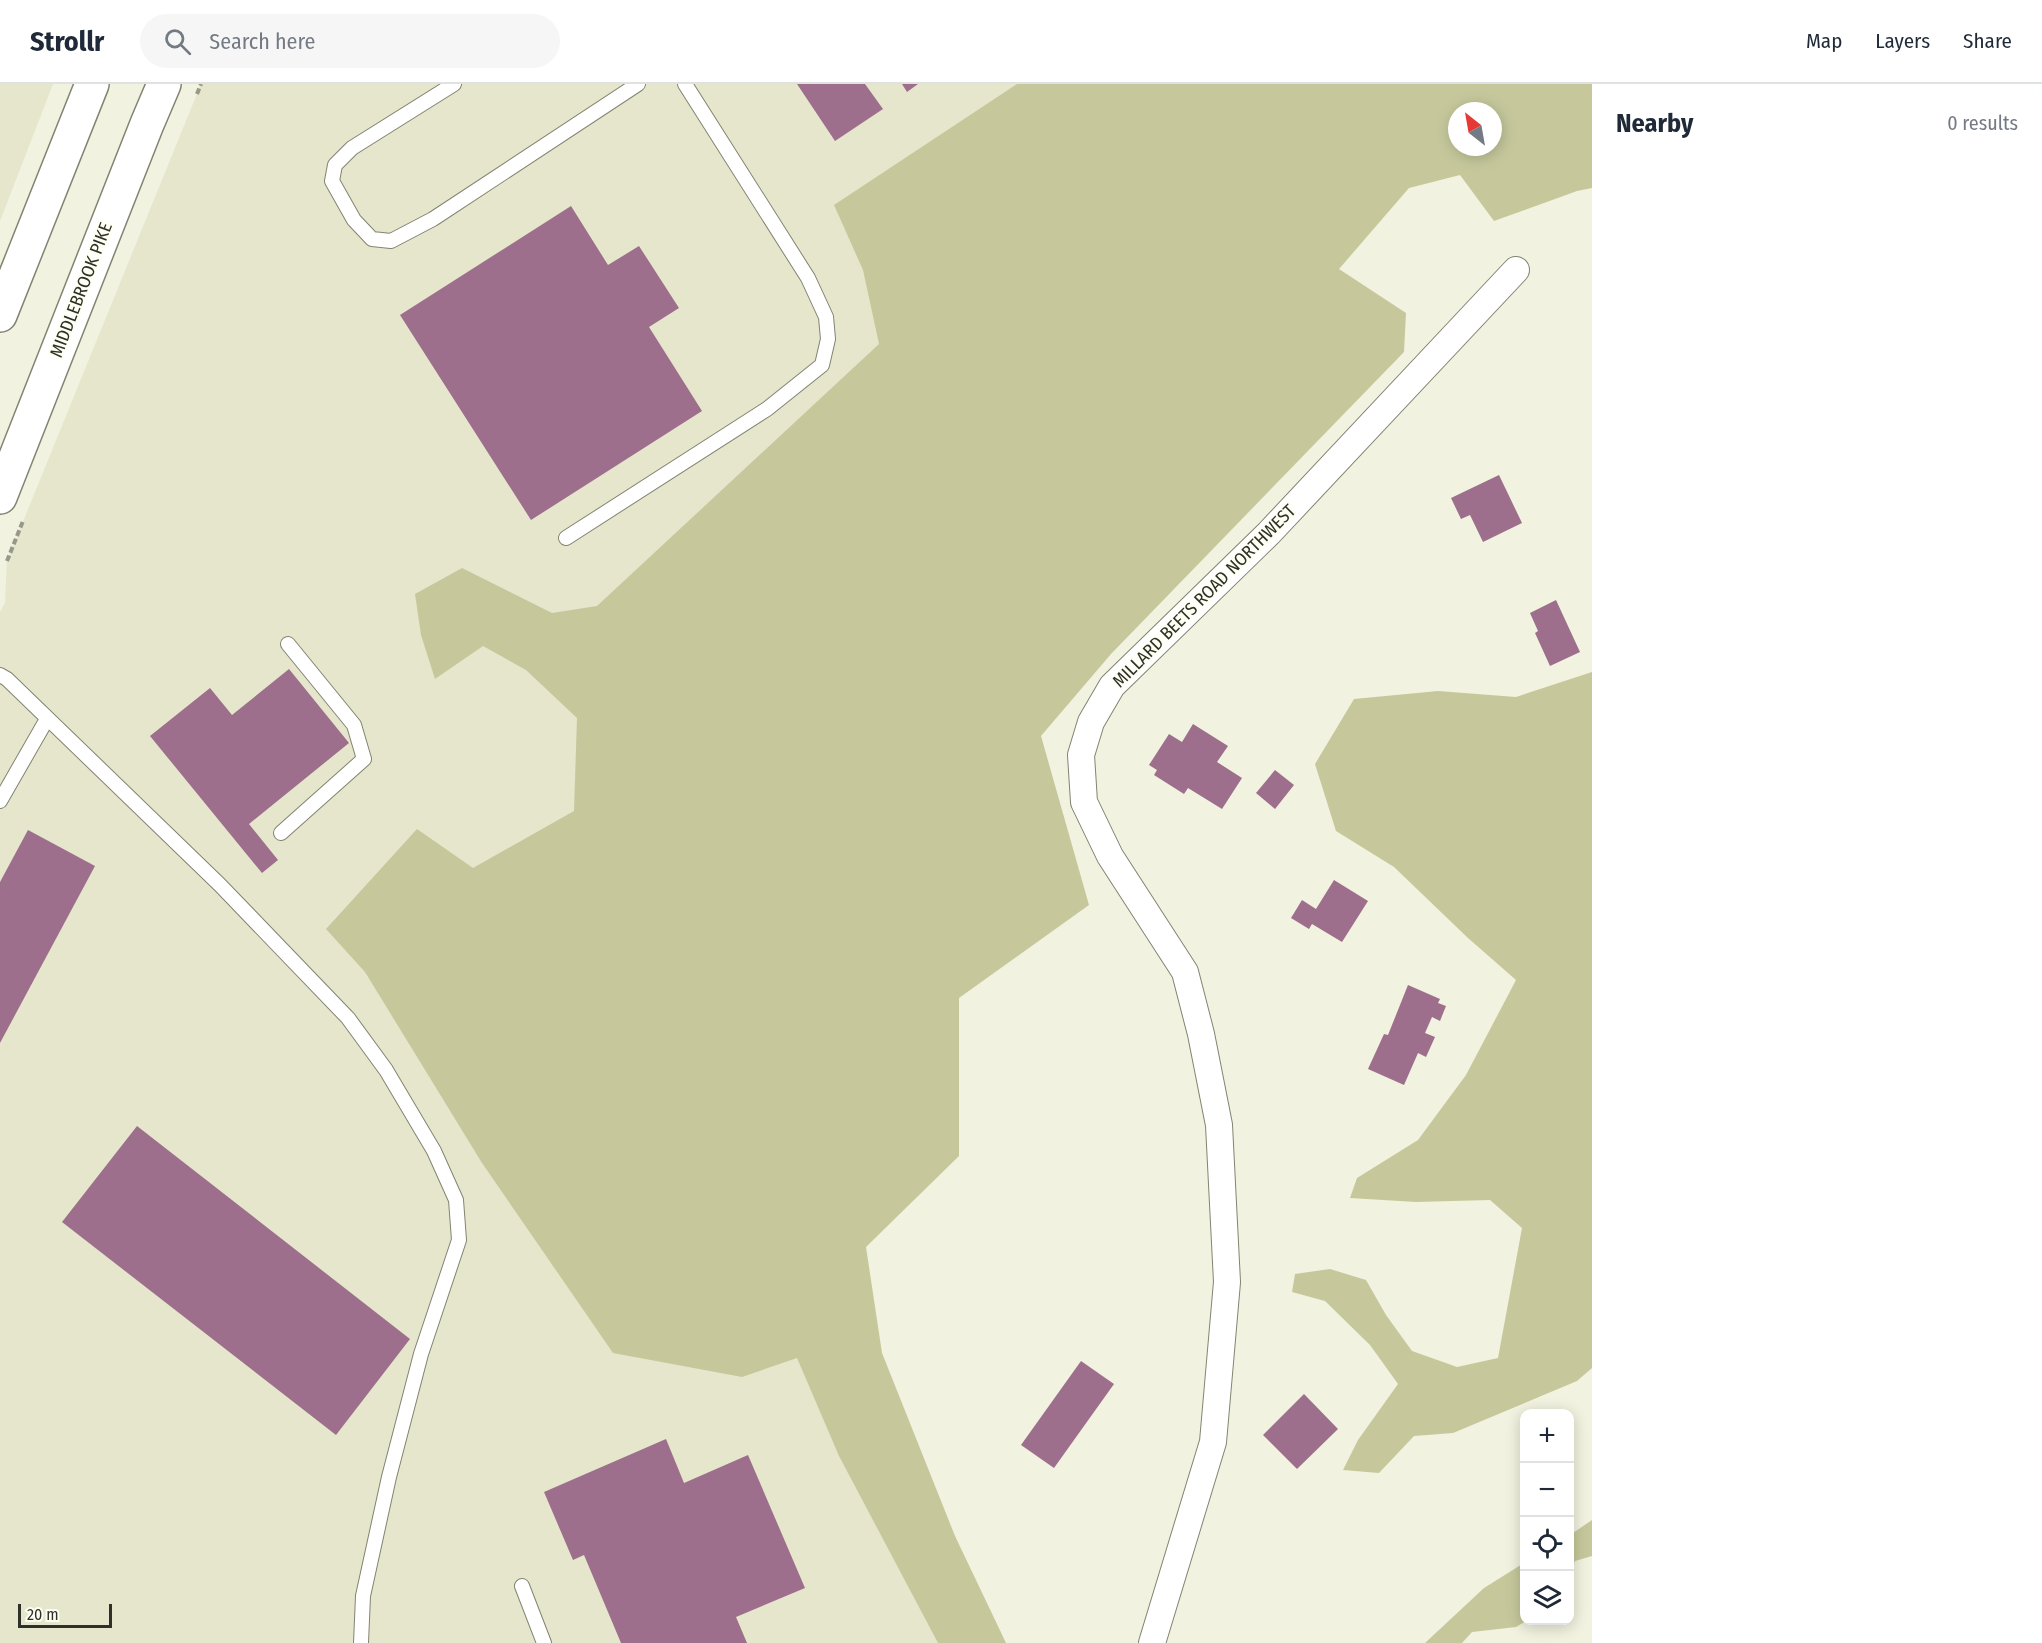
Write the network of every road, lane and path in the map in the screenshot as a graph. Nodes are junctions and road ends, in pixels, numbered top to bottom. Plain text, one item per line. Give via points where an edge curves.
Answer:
1 (92, 84) edge
2 (164, 84) edge
3 (454, 84) edge
4 (638, 84) edge
5 (686, 84) edge
6 (1516, 270) dead end
7 (0, 315) edge
8 (0, 497) edge
9 (566, 538) dead end
10 (288, 644) dead end
11 (0, 675) edge
12 (47, 719) junction
13 (0, 801) edge
14 (281, 833) dead end
15 (522, 1586) dead end
16 (361, 1643) edge
17 (544, 1643) edge
18 (1152, 1643) edge

1 - 7 main road
2 - 8 main road, MIDDLEBROOK PIKE
3 - 4 lane via 352,148 335,165 332,181 354,220 372,239 391,241 433,219
5 - 9 lane via 808,278 826,317 828,339 822,365 766,409
6 - 18 street, MILLARD BEETS ROAD NORTHWEST via 1269,533 1112,686 1091,722 1081,755 1084,802 1110,856 1185,972 1219,1125 1227,1282 1213,1442
10 - 14 lane via 354,725 364,759
11 - 12 lane
12 - 13 lane
12 - 16 lane via 220,885 348,1018 386,1070 434,1151 456,1200 459,1240 421,1354 388,1477 363,1596
15 - 17 lane

